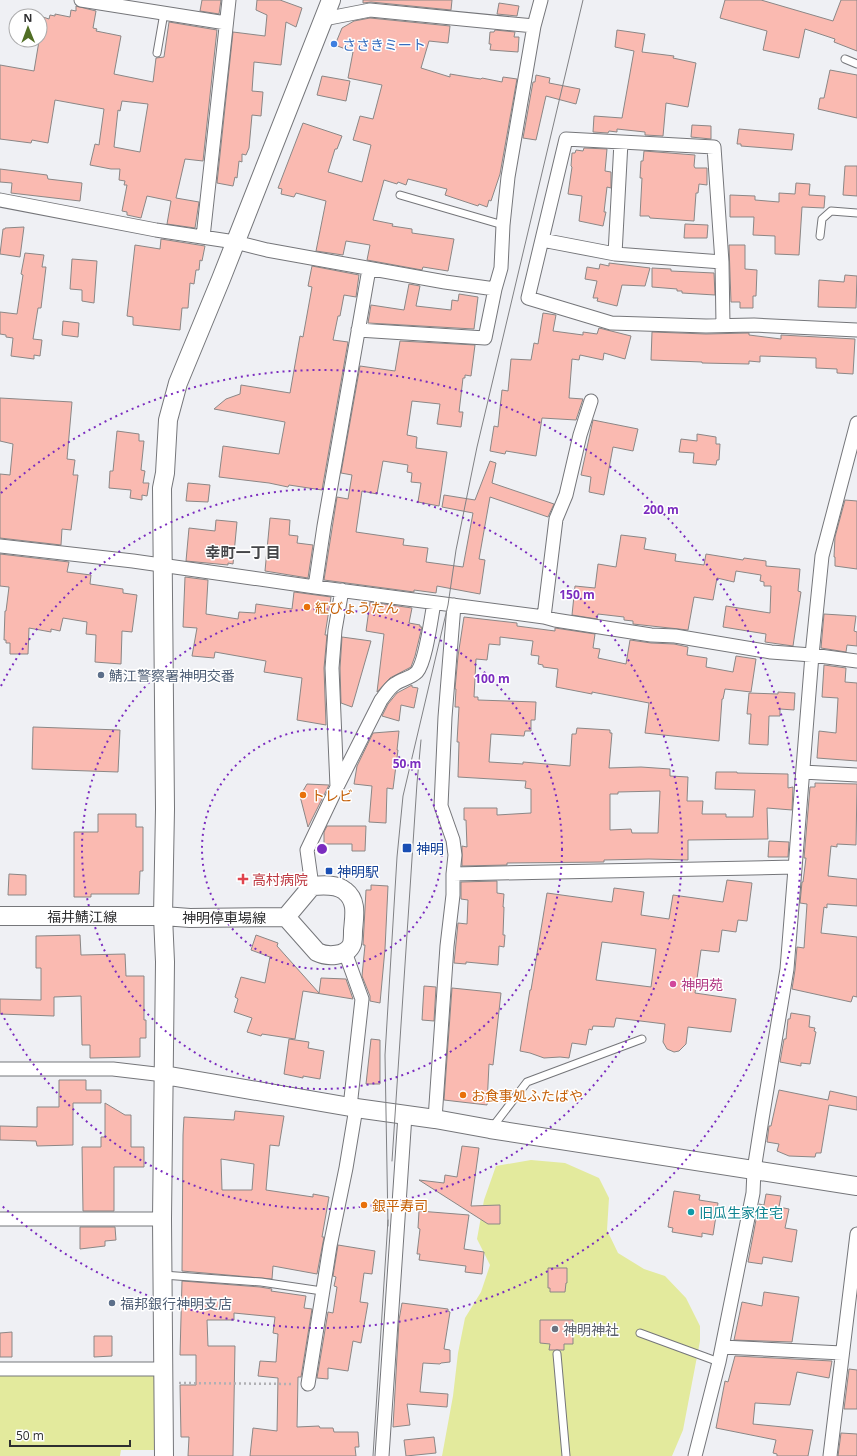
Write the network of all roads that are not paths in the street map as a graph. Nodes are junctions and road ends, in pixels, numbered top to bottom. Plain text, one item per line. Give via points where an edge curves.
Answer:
1 (81, 0) edge
2 (229, 0) edge
3 (331, 0) edge
4 (540, 0) edge
5 (109, 2) edge
6 (164, 13) junction
7 (324, 19) junction
8 (226, 23) junction
9 (534, 26) junction
10 (157, 53) dead end
11 (845, 59) dead end
12 (857, 64) edge
13 (621, 142) junction
14 (400, 195) dead end
15 (0, 200) edge
16 (857, 213) edge
17 (503, 225) junction
18 (820, 236) dead end
19 (203, 237) junction
20 (542, 240) junction
21 (235, 242) junction
22 (615, 254) junction
23 (722, 262) junction
24 (369, 269) junction
25 (495, 289) junction
26 (722, 325) junction
27 (358, 330) junction
28 (857, 330) edge
29 (591, 401) dead end
30 (857, 423) edge
31 (853, 456) edge
32 (0, 546) edge
33 (163, 565) junction
34 (315, 587) junction
35 (342, 590) junction
36 (434, 603) junction
37 (454, 605) junction
38 (544, 616) junction
39 (812, 655) junction
40 (857, 661) edge
41 (803, 772) junction
42 (857, 774) edge
43 (337, 787) junction
44 (795, 867) junction
45 (453, 874) junction
46 (312, 886) junction
47 (0, 916) edge
48 (163, 916) junction
49 (286, 917) junction
50 (345, 952) junction
51 (642, 1039) dead end
52 (0, 1069) edge
53 (164, 1075) junction
54 (353, 1107) junction
55 (405, 1115) junction
56 (435, 1119) junction
57 (490, 1129) junction
58 (754, 1170) junction
59 (857, 1186) edge
60 (0, 1219) edge
61 (162, 1219) junction
62 (857, 1234) edge
63 (162, 1275) junction
64 (322, 1291) junction
65 (640, 1333) dead end
66 (722, 1347) junction
67 (842, 1353) junction
68 (557, 1354) dead end
69 (719, 1362) junction
70 (0, 1369) edge
71 (162, 1376) junction
72 (308, 1384) road end
73 (164, 1455) edge
74 (382, 1456) edge
75 (566, 1456) edge
76 (695, 1456) edge
77 (830, 1456) edge

1 - 5 street
2 - 8 street
3 - 7 street
4 - 9 street
5 - 6 street
6 - 8 street
6 - 10 lane
7 - 9 street via 370,10
7 - 21 street
8 - 19 street
9 - 17 street via 508,176
11 - 12 lane
13 - 20 street via 566,139
13 - 22 street
13 - 23 street via 714,147
14 - 17 lane
15 - 19 street
16 - 18 lane via 832,211 822,219
17 - 25 street via 501,268
19 - 21 street
20 - 22 street
20 - 26 street via 528,298 611,323
21 - 24 street
21 - 33 street via 178,383 168,420 162,488
22 - 23 street
23 - 26 street
24 - 25 street
24 - 27 street
25 - 27 street via 486,338
26 - 28 street
27 - 34 street
29 - 38 street via 566,495 556,519
30 - 31 street
31 - 39 street via 822,556
32 - 33 street
33 - 34 street
33 - 48 street
34 - 35 street
35 - 36 street
35 - 43 street via 332,668
36 - 37 street
36 - 43 street via 420,666 409,678 389,690 381,700
37 - 38 street
37 - 45 street via 441,806 453,840
38 - 39 street via 651,635 675,636 771,652
39 - 40 street
39 - 41 street
41 - 42 street
41 - 44 street
43 - 46 street via 307,850
44 - 45 street
44 - 58 street via 787,969
45 - 56 street
46 - 49 street, 神明停車場線
46 - 50 street via 331,885 345,890 354,901 352,944
47 - 48 street, 福井鯖江線
48 - 49 street, 神明停車場線
48 - 53 street
49 - 50 street, 神明停車場線 via 317,952 336,955
50 - 54 street via 362,998
51 - 57 lane via 528,1082
52 - 53 street via 113,1069
53 - 54 street
53 - 61 street
54 - 55 street
54 - 64 street via 346,1168
55 - 56 street
55 - 74 street
56 - 57 street
57 - 58 street
58 - 59 street
58 - 66 street via 753,1193
60 - 61 street
61 - 63 street
62 - 67 street
63 - 64 lane via 261,1282
63 - 71 street
64 - 72 street
65 - 69 lane
66 - 67 street
66 - 69 street
67 - 77 street
68 - 75 lane
69 - 76 street
70 - 71 street
71 - 73 street

